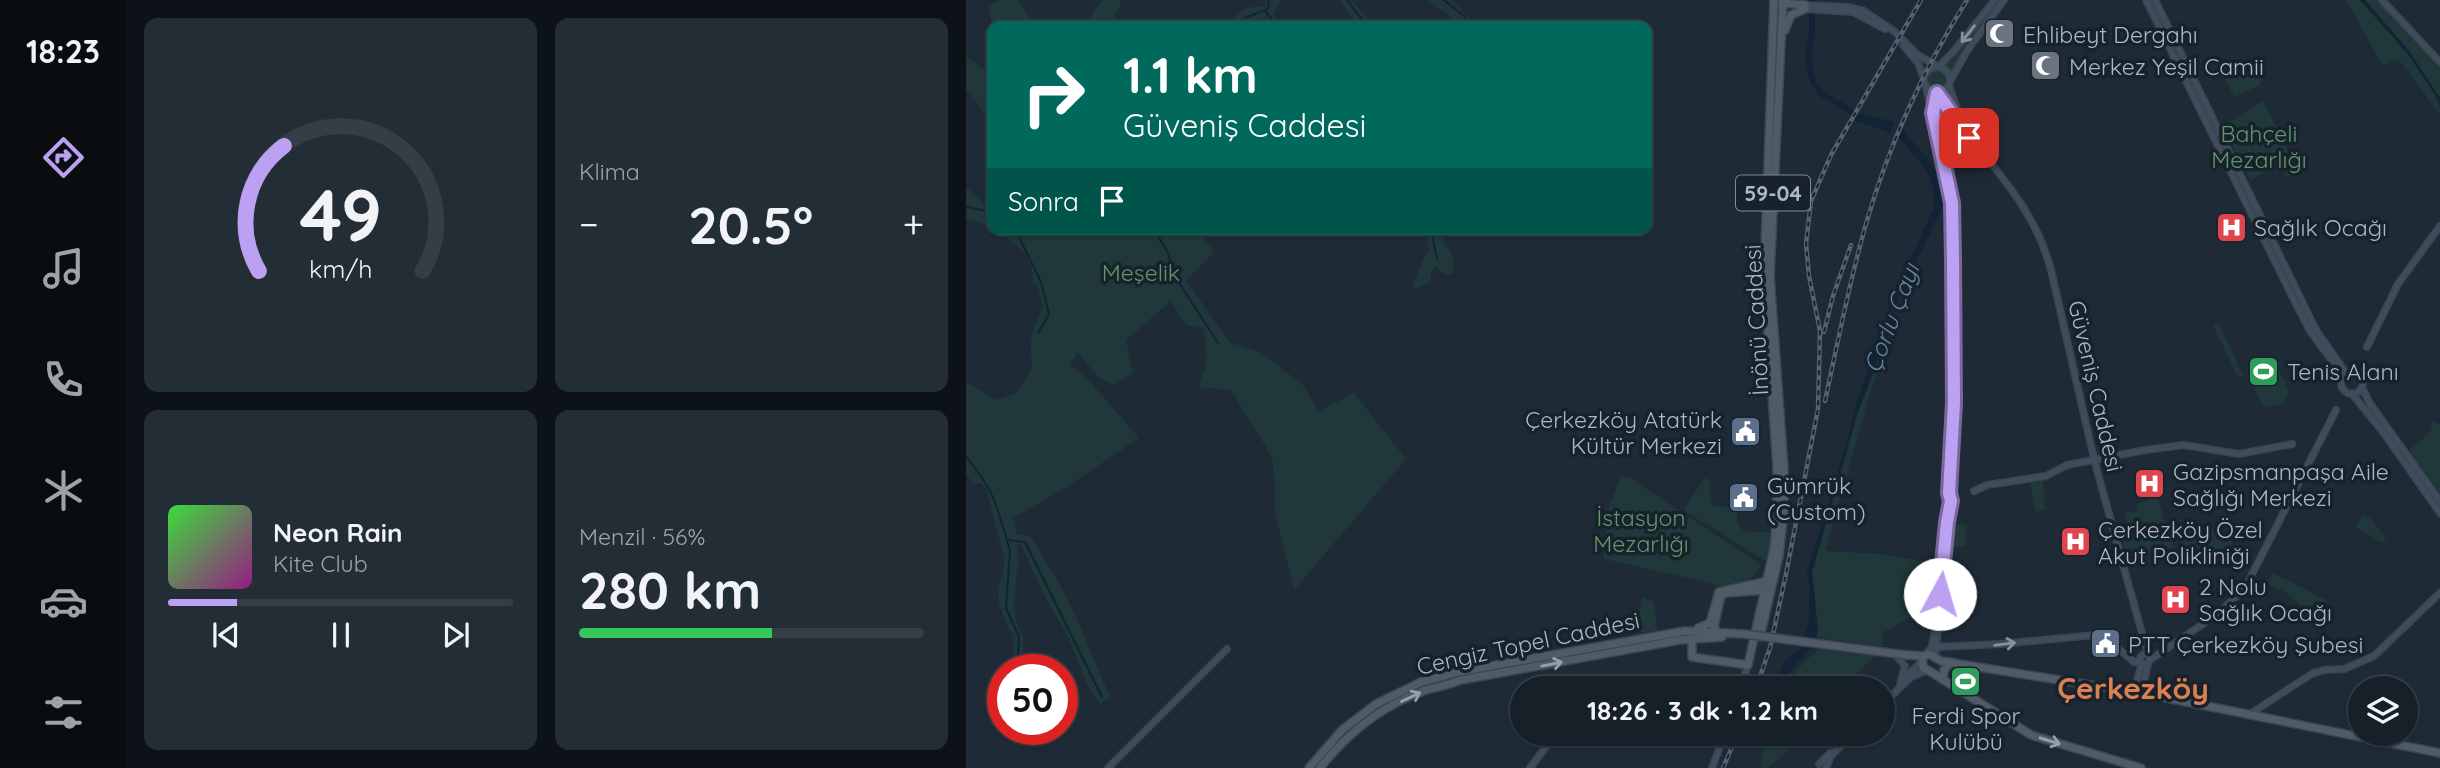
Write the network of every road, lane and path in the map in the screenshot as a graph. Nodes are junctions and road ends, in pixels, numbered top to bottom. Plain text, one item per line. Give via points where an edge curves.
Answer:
1 (1797, 0) edge
2 (1995, 0) edge
3 (2004, 0) edge
4 (2146, 0) edge
5 (2155, 0) edge
6 (2382, 0) edge
7 (1774, 4) edge
8 (1783, 4) edge
9 (1805, 7) junction
10 (1824, 8) junction
11 (1781, 44) junction
12 (2440, 62) edge
13 (1938, 66) junction
14 (1924, 79) junction
15 (1950, 84) junction
16 (1926, 87) junction
17 (1938, 93) junction
18 (1935, 134) junction
19 (1981, 152) junction
20 (2248, 199) junction
21 (2440, 226) edge
22 (2367, 347) dead end
23 (2344, 376) junction
24 (1775, 387) junction
25 (2362, 387) junction
26 (2352, 394) junction
27 (2336, 410) dead end
28 (2292, 444) dead end
29 (2397, 446) junction
30 (2402, 453) junction
31 (2094, 460) junction
32 (1973, 491) dead end
33 (2440, 501) edge
34 (2440, 513) edge
35 (1767, 586) junction
36 (2440, 593) edge
37 (1938, 610) junction
38 (1687, 631) junction
39 (1717, 632) junction
40 (1743, 635) junction
41 (1692, 638) junction
42 (1937, 647) junction
43 (1227, 649) dead end
44 (1896, 655) junction
45 (1936, 659) junction
46 (1922, 660) junction
47 (2146, 660) junction
48 (1951, 662) junction
49 (2134, 662) junction
50 (1748, 665) junction
51 (1928, 669) junction
52 (2140, 670) junction
53 (1744, 676) edge
54 (1943, 680) junction
55 (1900, 684) junction
56 (1895, 689) edge
57 (1895, 691) edge
58 (2138, 692) junction
59 (2248, 714) junction
60 (1547, 746) edge
61 (1720, 746) edge
62 (1839, 746) edge
63 (2440, 753) edge
64 (1821, 767) edge
65 (1108, 768) edge
66 (1309, 768) edge
67 (1320, 768) edge
68 (1530, 768) edge
69 (1712, 768) edge
70 (2141, 768) edge

1 - 9 main road
2 -> 13 main road
3 - 15 main road via 1967,51
4 - 20 main road
5 - 20 main road
6 - 12 main road
7 - 8 main road
7 - 24 main road, İnönü Caddesi / 59-04 via 1765,276
8 - 9 main road
8 - 11 main road, İnönü Caddesi / 59-04
9 - 10 main road
9 - 11 main road via 1786,22
10 - 13 main road via 1864,10
10 - 14 main road via 1864,16 1892,34 1918,63
11 - 24 main road, İnönü Caddesi / 59-04 via 1770,276
13 - 14 main road via 1927,71
13 - 15 main road via 1947,70
14 - 16 main road
15 - 17 main road
15 - 19 main road, Güveniş Caddesi via 1962,120
16 - 17 main road
16 - 18 main road
17 - 18 main road via 1933,106
17 - 19 main road, Güveniş Caddesi
18 - 37 main road via 1952,203 1954,403
19 - 31 main road, Güveniş Caddesi via 2028,213 2042,240
20 - 23 main road
21 - 22 main road via 2399,284
23 - 25 main road via 2360,375
23 - 26 main road via 2342,388
24 - 35 main road, İnönü Caddesi / 59-04 via 1777,514
25 - 26 main road
25 - 29 main road
26 - 29 main road
27 - 47 main road via 2245,587 2219,613
28 - 31 main road via 2239,454 2184,445
29 - 30 main road
30 - 33 main road
30 - 34 main road
31 - 32 main road
31 - 47 main road, Güveniş Caddesi
35 - 38 main road via 1719,592 1708,625
35 - 39 main road via 1721,596 1714,626
35 - 50 main road, İnönü Caddesi / 59-04
36 - 59 main road via 2375,657 2344,669 2313,673
37 - 42 main road
37 - 46 main road via 1931,648
38 - 39 main road, Cengiz Topel Caddesi
38 - 66 main road, Cengiz Topel Caddesi via 1421,682 1376,704 1342,730
39 - 40 main road, Cengiz Topel Caddesi
40 - 41 main road, Cengiz Topel Caddesi
40 - 44 main road, bridge
40 - 46 main road, bridge
41 - 50 main road via 1692,657
67 -> 41 main road, Cengiz Topel Caddesi via 1350,734 1377,713 1425,690
42 - 45 main road
42 -> 49 main road via 2095,635 2107,639
43 - 65 main road
44 - 46 main road
44 - 55 main road via 1905,666
45 - 46 main road via 1932,655
45 - 48 main road
45 - 51 main road via 1935,666
46 - 51 main road
46 - 55 main road
47 - 49 main road
47 - 52 main road
47 - 58 main road
48 - 54 main road
48 - 58 main road
49 - 52 main road
50 - 53 main road, 59-04
51 - 54 main road
51 - 57 main road
52 - 58 main road
54 -> 70 main road via 2031,735
55 - 56 main road
58 - 59 main road
59 - 63 main road
60 - 68 main road
61 - 69 main road
62 - 64 main road

